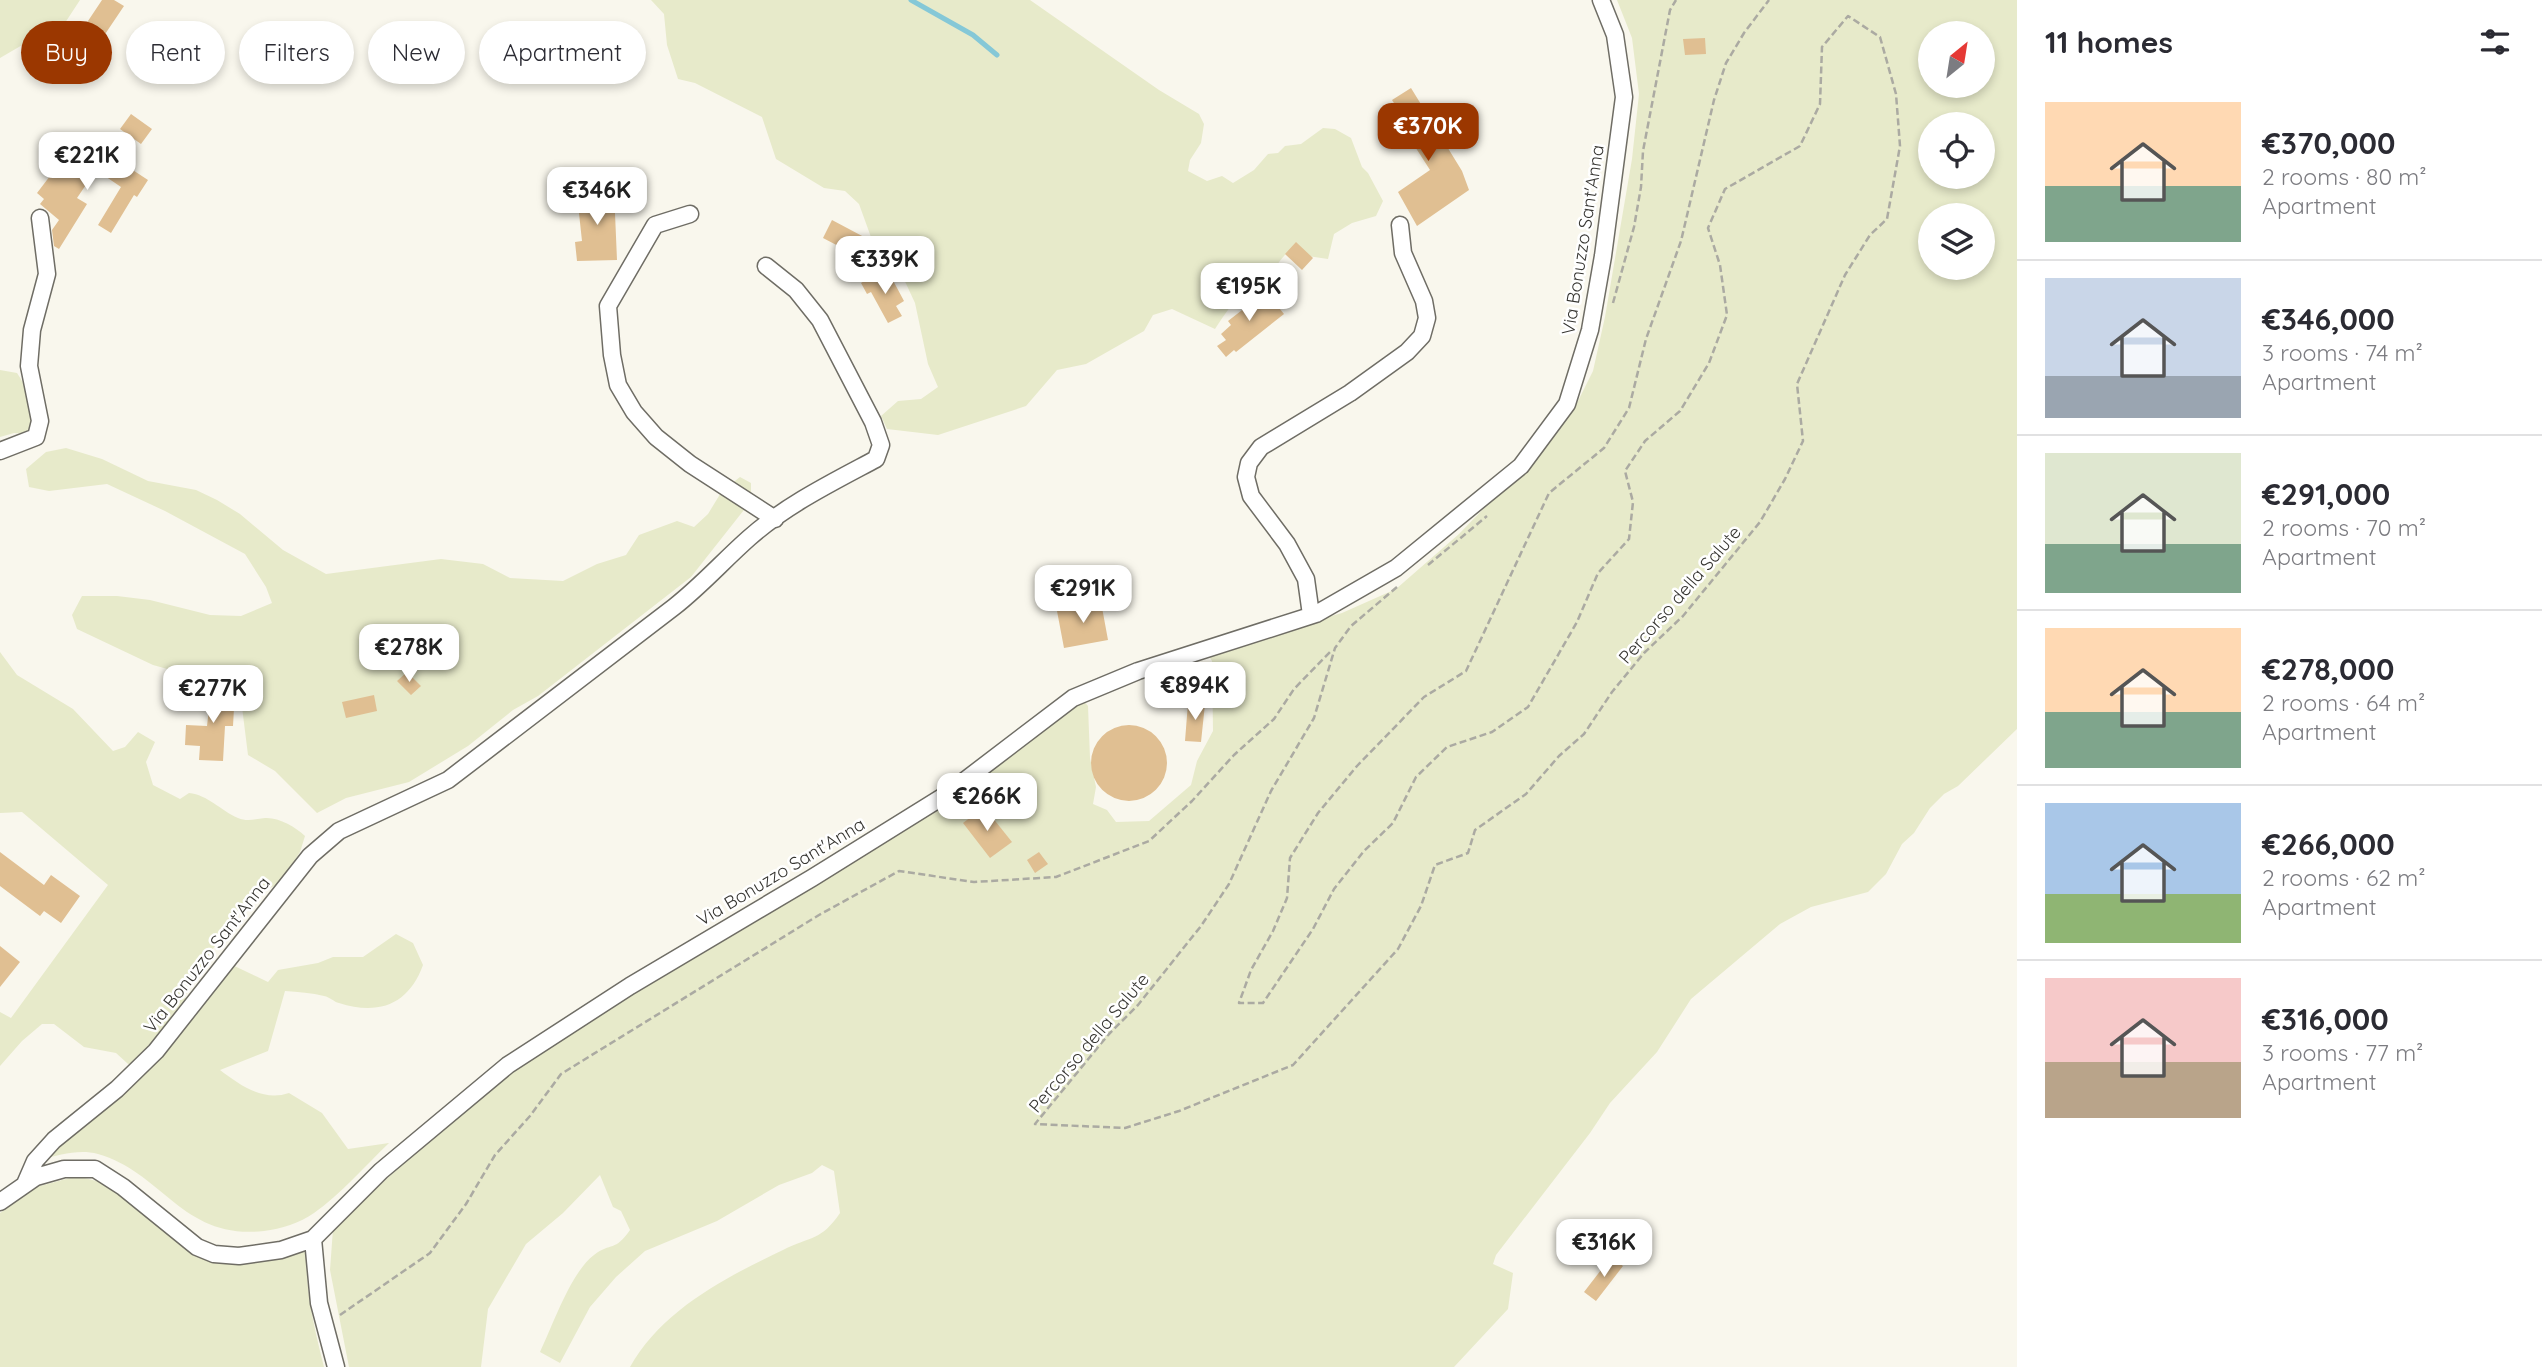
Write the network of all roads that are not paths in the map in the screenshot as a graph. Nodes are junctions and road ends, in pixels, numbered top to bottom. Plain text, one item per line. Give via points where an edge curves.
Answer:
1 (1601, 0) edge
2 (691, 214) dead end
3 (40, 218) dead end
4 (1401, 225) dead end
5 (766, 266) dead end
6 (0, 451) edge
7 (775, 519) junction
8 (1311, 615) junction
9 (24, 1186) junction
10 (0, 1202) edge
11 (313, 1239) junction
12 (336, 1367) edge

1 - 8 street, Via Bonuzzo Sant'Anna via 1615,35 1624,97 1590,330 1567,404 1521,466 1464,513 1396,568
2 - 7 street via 655,225 608,306 618,384 656,438
3 - 6 street via 47,274 32,330 29,366 40,421 36,437
4 - 8 street via 1403,253 1426,310 1422,336 1350,393 1261,447 1249,463 1246,478 1251,496 1306,579
5 - 7 street, Via Bonuzzo Sant'Anna via 796,290 820,320 881,445 876,459
7 - 9 street, Via Bonuzzo Sant'Anna via 749,537 708,580 448,780 339,831 310,856 156,1051 54,1140 35,1161
8 - 11 street, Via Bonuzzo Sant'Anna via 1138,671 1073,698 947,794 508,1065 381,1171
9 - 10 street, Via Bonuzzo Sant'Anna
9 - 11 street, Via Bonuzzo Sant'Anna via 36,1177 64,1169 95,1169 197,1247 214,1254 281,1250
11 - 12 street via 319,1303

